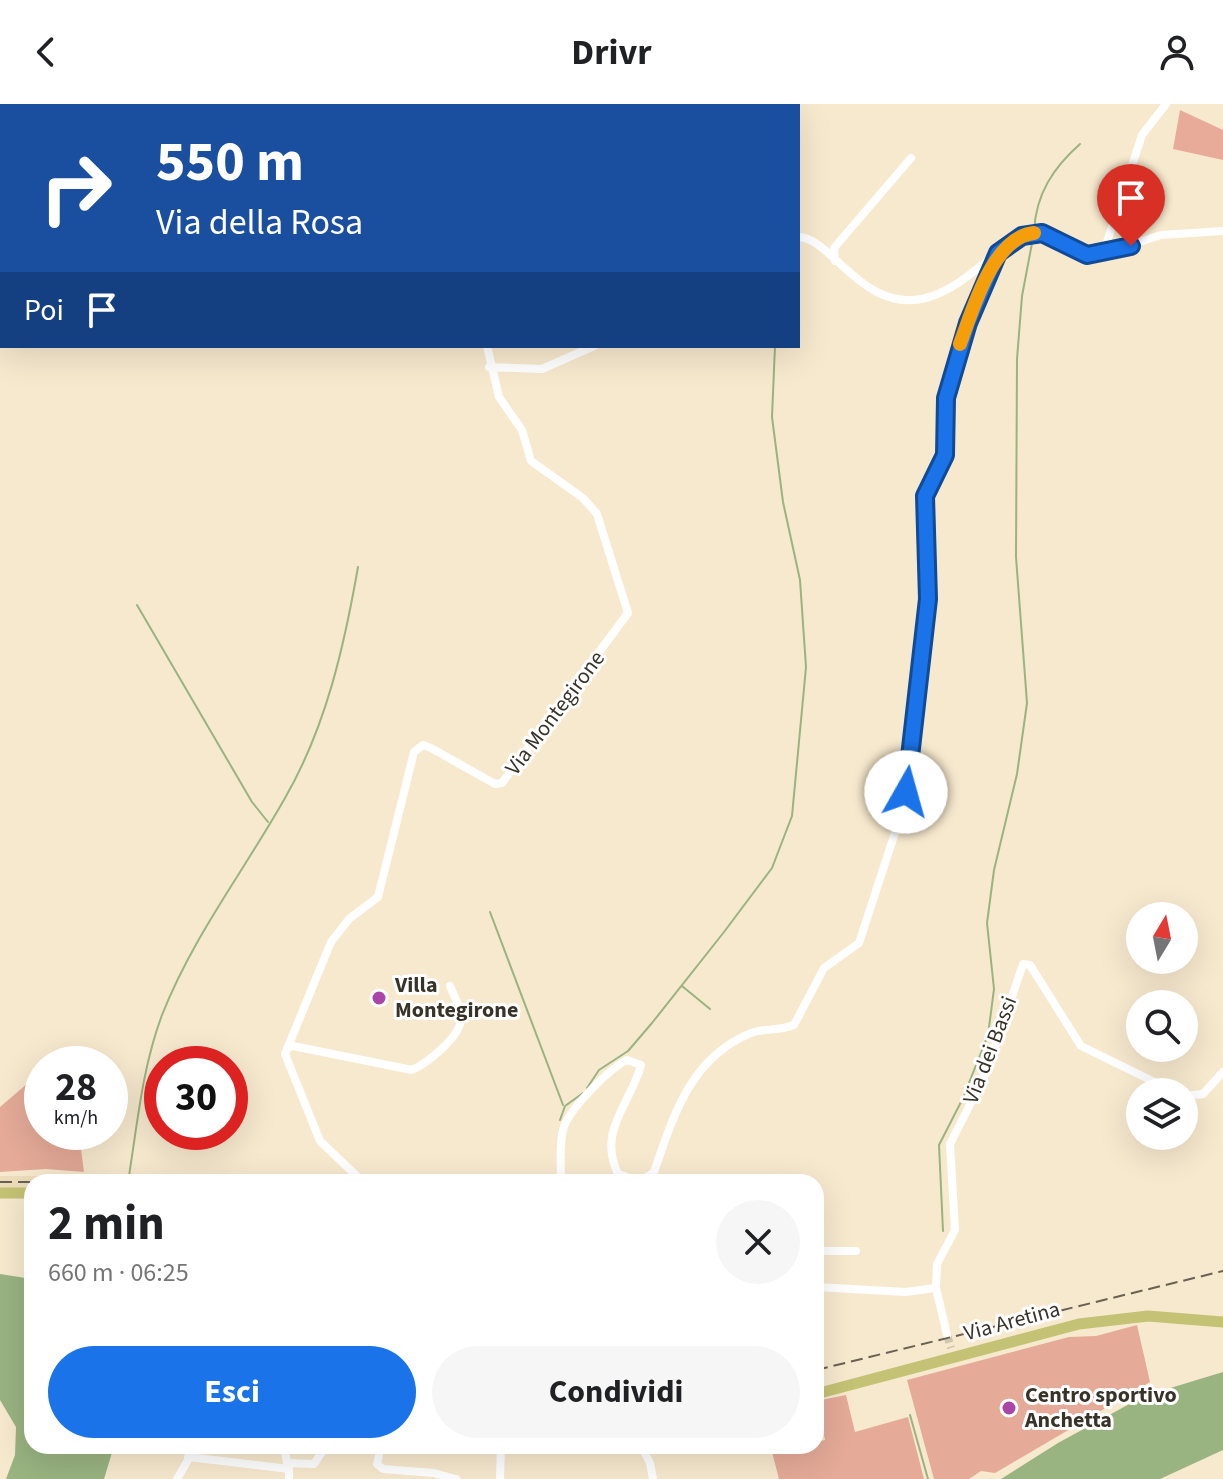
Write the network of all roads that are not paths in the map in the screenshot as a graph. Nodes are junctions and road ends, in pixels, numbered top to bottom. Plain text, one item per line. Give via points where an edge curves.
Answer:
1 (1166, 104) edge
2 (911, 158) dead end
3 (1223, 231) edge
4 (800, 237) edge
5 (834, 248) junction
6 (821, 249) junction
7 (998, 253) junction
8 (1103, 254) junction
9 (835, 261) junction
10 (487, 348) edge
11 (589, 348) edge
12 (489, 367) junction
13 (450, 986) dead end
14 (287, 1048) junction
15 (1223, 1072) edge
16 (1146, 1078) edge
17 (1198, 1095) edge
18 (355, 1174) edge
19 (561, 1174) edge
20 (618, 1174) edge
21 (652, 1174) edge
22 (0, 1193) edge
23 (24, 1193) edge
24 (824, 1251) edge
25 (856, 1251) dead end
26 (824, 1287) edge
27 (936, 1288) junction
28 (1223, 1322) edge
29 (947, 1335) tunnel mouth
30 (824, 1392) edge
31 (189, 1454) edge
32 (285, 1454) edge
33 (321, 1454) edge
34 (379, 1454) edge
35 (501, 1454) edge
36 (646, 1454) edge
37 (188, 1457) junction
38 (271, 1467) junction
39 (177, 1479) edge
40 (271, 1479) edge
41 (289, 1479) edge
42 (456, 1479) edge
43 (500, 1479) edge
44 (653, 1479) edge

1 - 8 street via 1142,135
2 - 5 street
3 - 8 street via 1161,235
4 - 6 street
5 - 6 street
5 - 9 street
6 - 9 street
7 - 8 street via 1030,233 1042,233 1080,254
7 - 9 street via 924,298 879,293
7 - 21 street via 958,351 946,398 945,455 925,496 928,599 913,706 910,776 859,943 824,968 794,1025 752,1033 701,1065
10 - 12 street
11 - 12 street via 542,369
12 - 14 street, Via Montegirone via 502,404 522,430 531,461 597,514 627,618 502,783 431,748 416,749 378,897 349,919 331,942
13 - 14 street via 459,1025 432,1057 412,1070
14 - 18 street via 287,1061 317,1135
15 - 17 street
16 - 27 street, Via dei Bassi via 1081,1046 1043,982 1023,964 987,1071 950,1144 955,1230 939,1258
19 - 20 street via 563,1129 572,1112 627,1060 641,1065 612,1128
22 - 23 main road
24 - 25 street
26 - 27 street via 905,1292
27 - 29 street, Via dei Bassi
28 - 30 main road, Via Aretina via 1111,1319 952,1353
31 - 37 street
32 - 33 street via 287,1463 314,1464
34 - 42 street via 377,1464 383,1469
35 - 43 street
36 - 44 street
37 - 38 street
37 - 39 street
38 - 40 street
38 - 41 street via 289,1469

